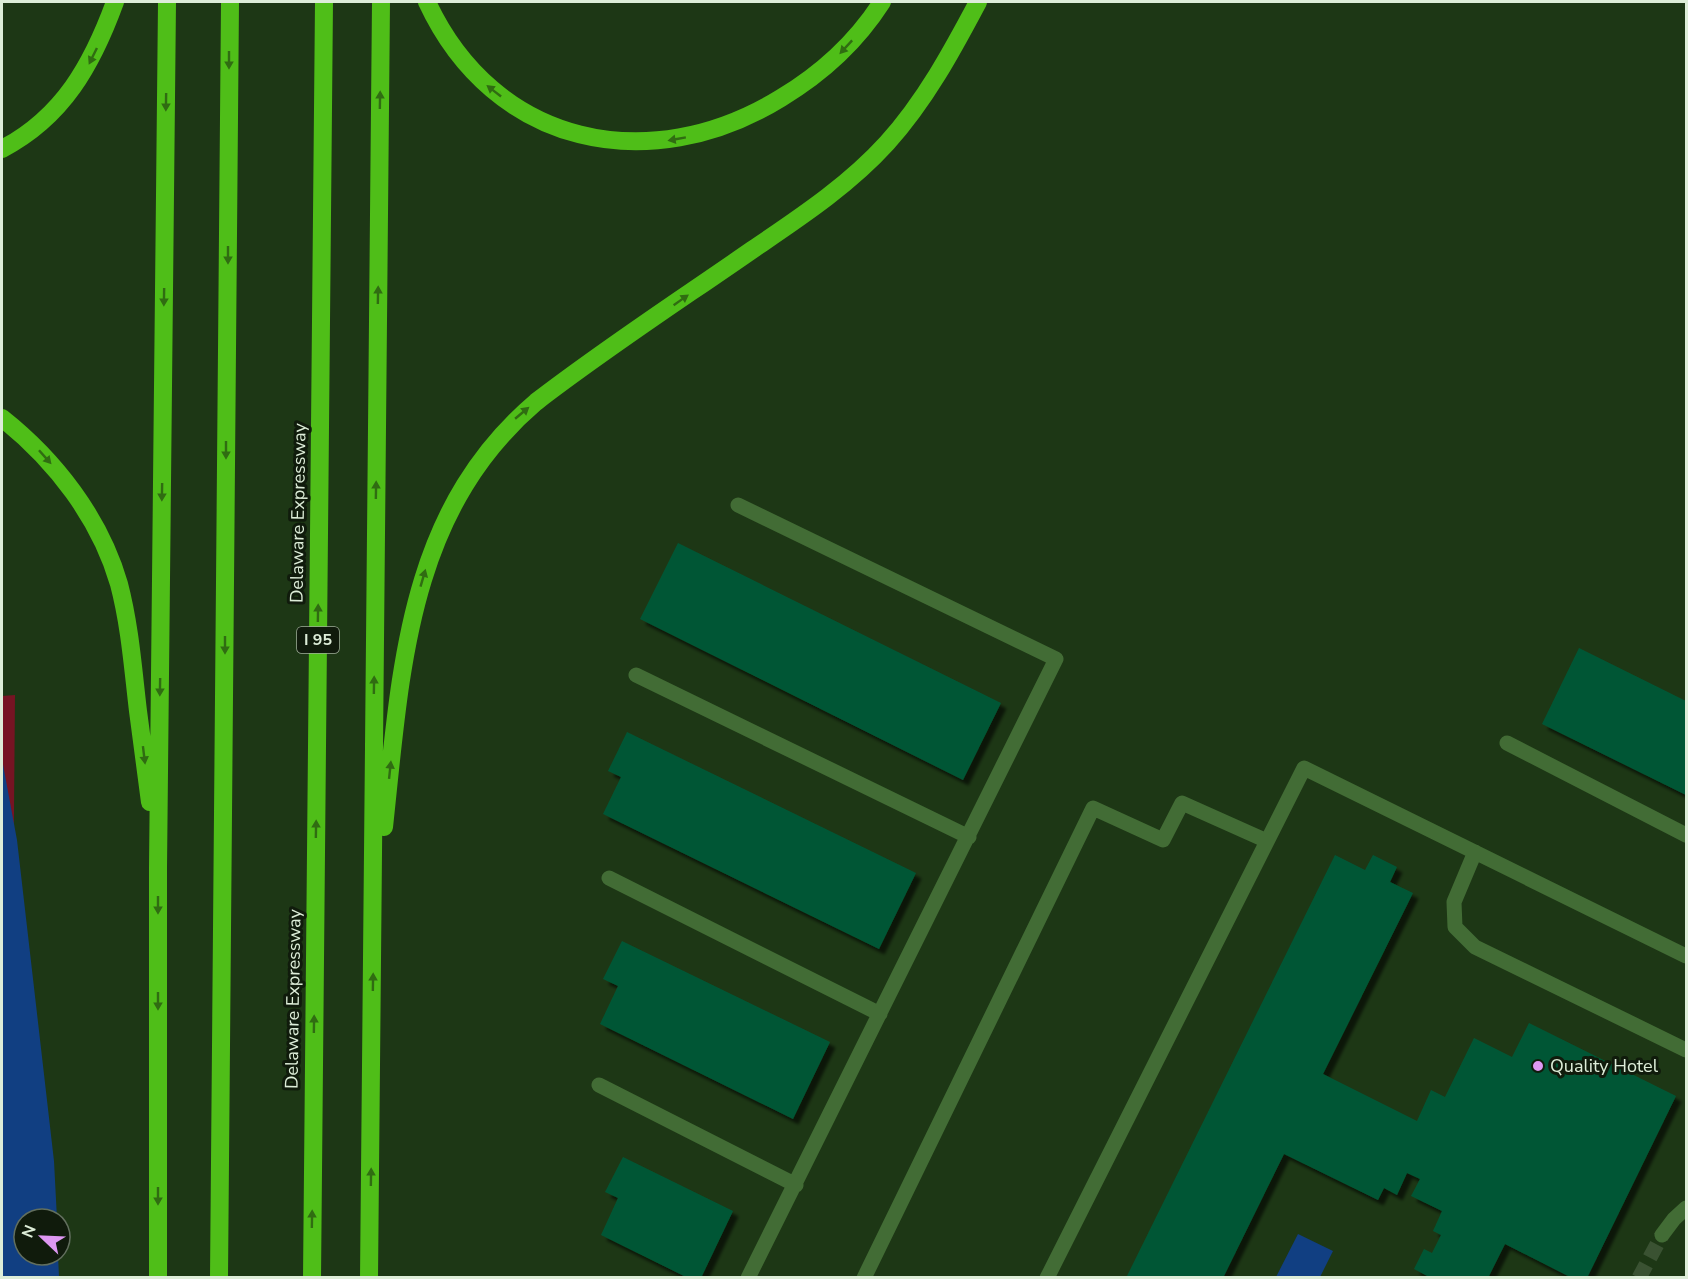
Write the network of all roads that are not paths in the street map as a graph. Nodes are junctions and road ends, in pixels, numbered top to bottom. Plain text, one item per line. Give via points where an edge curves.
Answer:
1 (116, 2) edge
2 (167, 2) edge
3 (230, 2) edge
4 (324, 2) edge
5 (381, 2) edge
6 (428, 2) edge
7 (882, 2) edge
8 (978, 2) edge
9 (2, 149) edge
10 (2, 418) edge
11 (738, 505) dead end
12 (636, 675) dead end
13 (1507, 744) dead end
14 (1686, 835) edge
15 (969, 837) junction
16 (1266, 841) junction
17 (1475, 852) junction
18 (158, 868) junction
19 (609, 878) dead end
20 (374, 912) junction
21 (1686, 956) edge
22 (880, 1014) junction
23 (1686, 1050) edge
24 (599, 1085) dead end
25 (795, 1185) junction
26 (1686, 1208) edge
27 (1662, 1234) tunnel mouth
28 (158, 1278) edge
29 (219, 1278) edge
30 (312, 1278) edge
31 (369, 1278) edge
32 (748, 1278) edge
33 (864, 1278) edge
34 (1047, 1278) edge

1 -> 9 highway via 88,66 73,88 36,127
2 -> 18 highway
3 -> 29 highway
30 -> 4 highway, Delaware Expressway / I 95
20 -> 5 highway
7 -> 6 highway via 838,55 771,105 704,133 636,142 594,138 555,126 495,93 460,58
20 -> 8 highway via 397,708 418,597 444,519 475,468 514,421 536,402 814,207 864,167 923,96
10 -> 18 highway via 39,451 71,489 98,532 118,582 130,633
11 - 15 lane via 1056,659
12 - 15 lane
13 - 14 lane
15 - 22 lane
16 - 17 lane via 1304,768
16 - 33 lane via 1182,803 1163,840 1093,808
16 - 34 lane
17 - 21 lane
17 - 23 lane via 1454,902 1455,927 1475,947
18 -> 28 highway
19 - 22 lane
31 -> 20 highway
22 - 25 lane
24 - 25 lane
25 - 32 lane
26 - 27 lane

